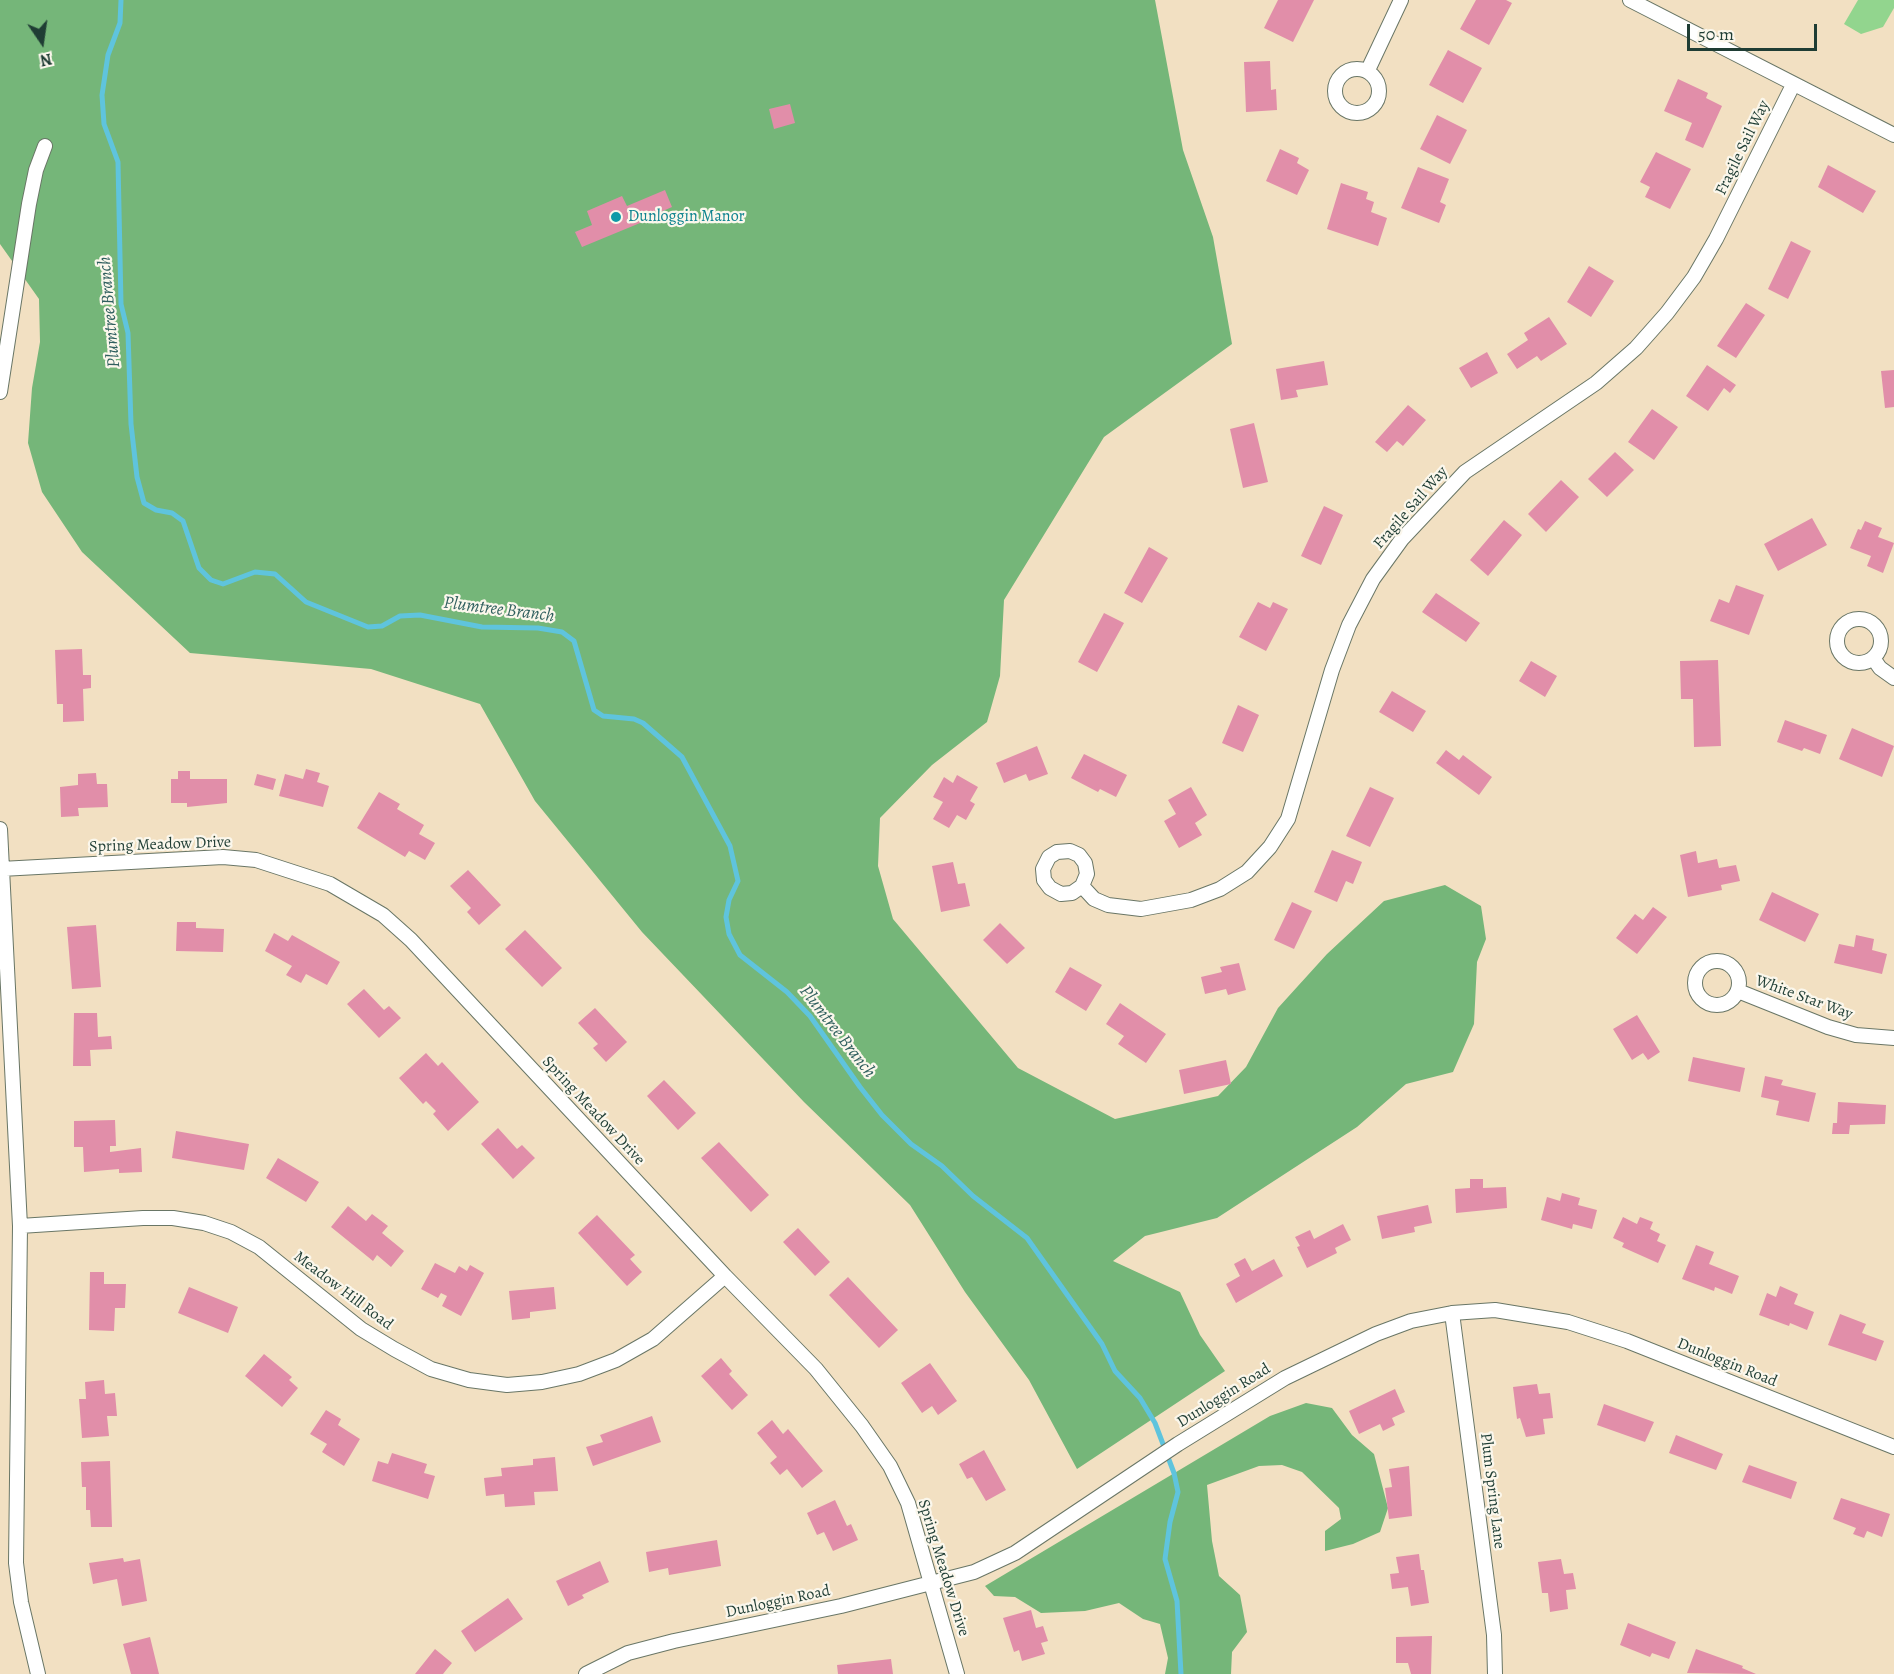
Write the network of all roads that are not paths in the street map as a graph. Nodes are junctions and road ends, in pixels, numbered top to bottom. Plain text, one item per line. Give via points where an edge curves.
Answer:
1 (1401, 0) edge
2 (1632, 0) edge
3 (1368, 70) dead end
4 (1793, 85) junction
5 (1894, 135) edge
6 (45, 146) dead end
7 (0, 392) edge
8 (1873, 658) dead end
9 (1894, 678) edge
10 (0, 829) edge
11 (1, 869) edge
12 (1082, 886) dead end
13 (1738, 991) dead end
14 (1894, 1038) edge
15 (20, 1226) junction
16 (725, 1276) junction
17 (1452, 1313) junction
18 (1894, 1447) edge
19 (932, 1584) junction
20 (38, 1674) edge
21 (586, 1674) edge
22 (957, 1674) edge
23 (1495, 1674) edge

1 - 3 street
2 - 4 street
4 - 5 street
4 - 12 street, Fragile Sail Way via 1716,239 1667,313 1636,348 1596,382 1465,471 1402,539 1373,579 1332,670 1288,819 1270,847 1247,872 1220,889 1168,906 1142,909 1108,905
6 - 7 street via 29,204
8 - 9 street
10 - 11 street
11 - 15 street
11 - 16 street, Spring Meadow Drive via 223,857 294,870 356,897 411,940
13 - 14 street, White Star Way via 1856,1035
15 - 16 street, Meadow Hill Road via 143,1218 204,1223 259,1247 362,1329 431,1369 507,1385 579,1374 616,1360 653,1339
15 - 20 street via 16,1563
16 - 19 street, Spring Meadow Drive via 824,1378 890,1466 908,1503
17 - 18 street, Dunloggin Road via 1495,1310 1568,1322 1627,1341
17 - 19 street, Dunloggin Road via 1411,1321 1342,1348 1178,1444 1015,1553 974,1572
17 - 23 street, Plum Spring Lane via 1494,1635
19 - 21 street, Dunloggin Road via 674,1641 628,1653
19 - 22 street, Spring Meadow Drive

